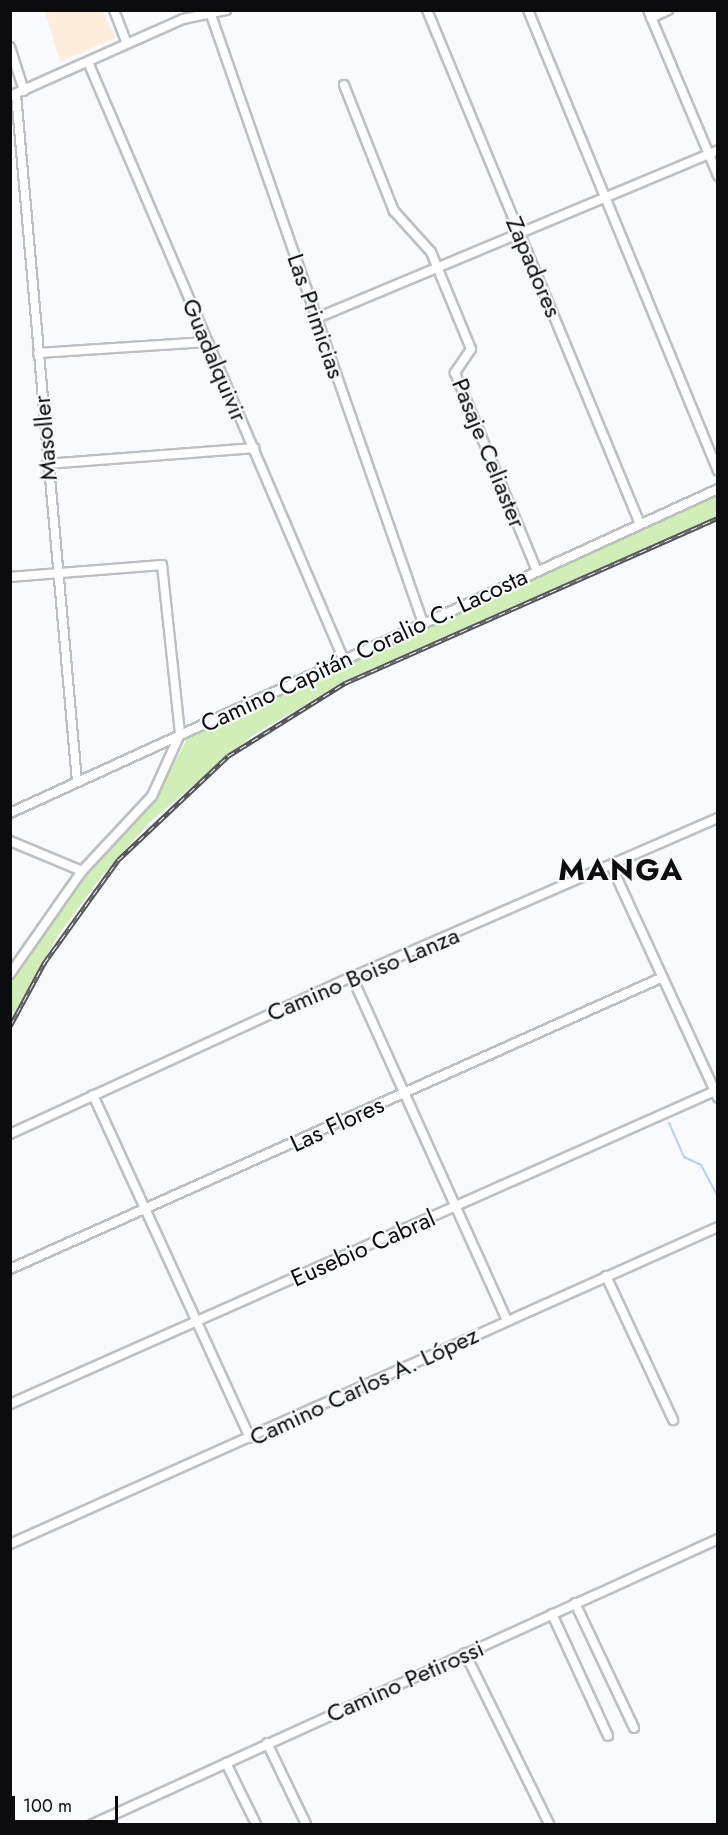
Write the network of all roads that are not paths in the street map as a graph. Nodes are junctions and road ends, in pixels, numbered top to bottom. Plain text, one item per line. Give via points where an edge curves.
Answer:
1 (114, 10) edge
2 (226, 10) edge
3 (427, 10) edge
4 (528, 10) edge
5 (668, 10) edge
6 (210, 12) edge
7 (649, 14) edge
8 (127, 44) junction
9 (10, 47) edge
10 (88, 62) junction
11 (345, 85) dead end
12 (17, 93) edge
13 (717, 150) edge
14 (708, 154) junction
15 (717, 176) edge
16 (604, 197) junction
17 (519, 233) junction
18 (438, 267) junction
19 (317, 318) junction
20 (207, 342) junction
21 (38, 353) junction
22 (254, 448) junction
23 (48, 464) junction
24 (717, 470) edge
25 (717, 489) edge
26 (640, 524) junction
27 (537, 571) junction
28 (57, 572) junction
29 (10, 577) edge
30 (422, 620) junction
31 (343, 658) junction
32 (180, 734) junction
33 (77, 782) junction
34 (10, 813) edge
35 (717, 818) edge
36 (10, 842) edge
37 (611, 865) junction
38 (82, 871) junction
39 (10, 974) edge
40 (352, 977) junction
41 (663, 977) junction
42 (404, 1093) junction
43 (716, 1094) edge
44 (93, 1095) junction
45 (10, 1134) edge
46 (455, 1206) junction
47 (145, 1210) junction
48 (717, 1227) edge
49 (10, 1269) edge
50 (606, 1276) junction
51 (507, 1320) junction
52 (196, 1322) junction
53 (10, 1404) edge
54 (673, 1420) dead end
55 (250, 1438) junction
56 (717, 1539) edge
57 (10, 1544) edge
58 (575, 1603) junction
59 (552, 1614) junction
60 (465, 1653) junction
61 (634, 1728) dead end
62 (608, 1736) dead end
63 (267, 1743) junction
64 (226, 1763) junction
65 (93, 1824) edge
66 (256, 1824) edge
67 (306, 1824) edge
68 (549, 1824) edge

1 - 8 street
2 - 6 street
3 - 17 street, Zapadores
4 - 16 street
5 - 7 street
6 - 8 street
6 - 19 street, Las Primicias
7 - 14 street
8 - 10 street
9 - 12 street, Masoller
10 - 12 street
10 - 20 street, Guadalquivir
11 - 18 street, Pasaje Celiaster via 394,211
12 - 21 street, Masoller
13 - 14 street
14 - 15 street
14 - 16 street
16 - 17 street
16 - 24 street
17 - 18 street
17 - 26 street, Zapadores
18 - 19 street
18 - 27 street, Pasaje Celiaster via 472,353 455,373
19 - 30 street, Las Primicias
20 - 21 street
20 - 22 street, Guadalquivir
21 - 23 street, Masoller
22 - 23 street
22 - 31 street, Guadalquivir
23 - 28 street, Masoller
25 - 26 street, Camino Capitán Coralio C. Lacosta
26 - 27 street, Camino Capitán Coralio C. Lacosta
27 - 30 street, Camino Capitán Coralio C. Lacosta
28 - 29 street
28 - 32 street via 162,565
28 - 33 street, Masoller
30 - 31 street, Camino Capitán Coralio C. Lacosta
31 - 32 street, Camino Capitán Coralio C. Lacosta
32 - 33 street, Camino Capitán Coralio C. Lacosta
32 - 38 street via 152,796
33 - 34 street, Camino Capitán Coralio C. Lacosta
35 - 37 street, Camino Boiso Lanza
36 - 38 street
37 - 40 street, Camino Boiso Lanza
37 - 41 street
38 - 39 street
40 - 42 street
40 - 44 street, Camino Boiso Lanza
41 - 42 street, Las Flores
41 - 43 street
42 - 46 street
42 - 47 street, Las Flores
43 - 46 street, Eusebio Cabral
44 - 45 street, Camino Boiso Lanza
44 - 47 street
46 - 51 street
46 - 52 street, Eusebio Cabral
47 - 49 street, Las Flores
47 - 52 street
48 - 50 street, Camino Carlos A. López
50 - 51 street, Camino Carlos A. López
50 - 54 street
51 - 55 street, Camino Carlos A. López
52 - 53 street, Eusebio Cabral
52 - 55 street
55 - 57 street, Camino Carlos A. López
56 - 58 street, Camino Petirossi
58 - 59 street, Camino Petirossi
58 - 61 street
59 - 60 street, Camino Petirossi
59 - 62 street
60 - 63 street, Camino Petirossi
60 - 68 street
63 - 64 street, Camino Petirossi
63 - 67 street
64 - 65 street, Camino Petirossi
64 - 66 street

